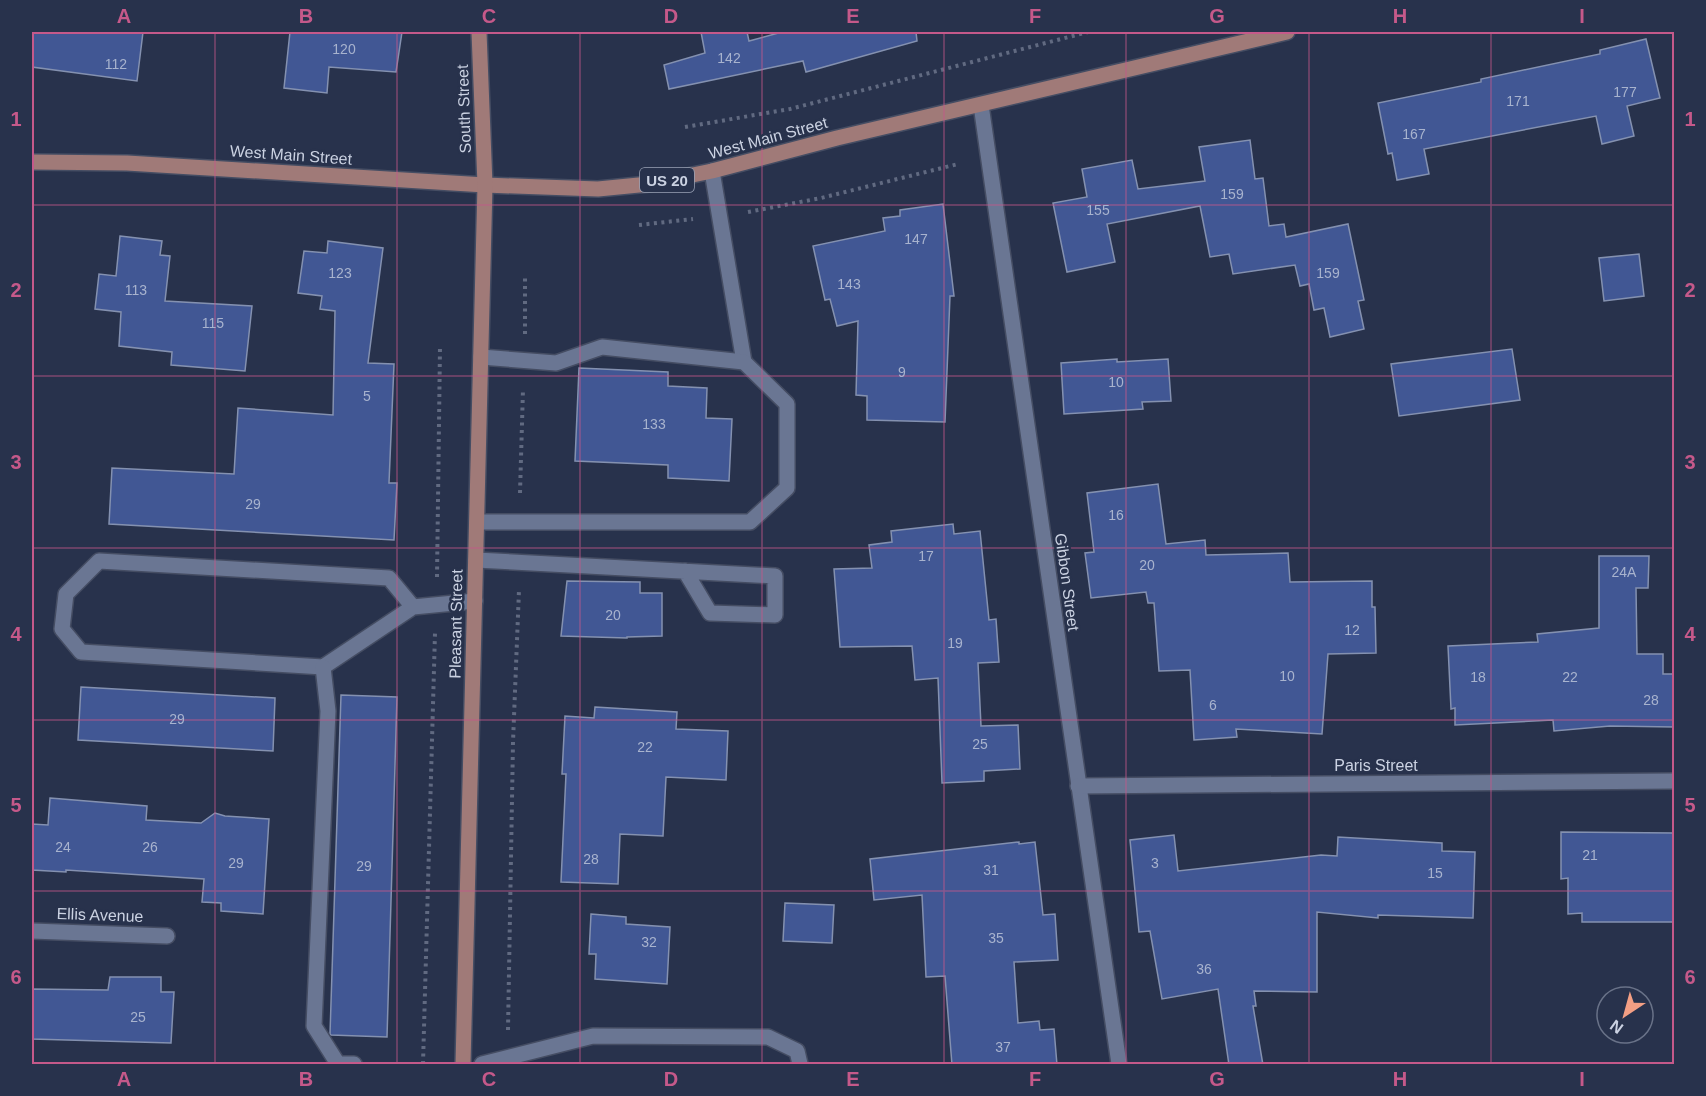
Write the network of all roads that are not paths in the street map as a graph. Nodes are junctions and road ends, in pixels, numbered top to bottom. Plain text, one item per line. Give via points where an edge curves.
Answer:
1 (479, 32) edge
2 (1287, 32) edge
3 (981, 105) junction
4 (32, 162) edge
5 (712, 171) junction
6 (485, 185) junction
7 (482, 357) junction
8 (744, 362) junction
9 (477, 522) junction
10 (476, 560) junction
11 (685, 571) junction
12 (475, 601) junction
13 (413, 607) junction
14 (323, 667) junction
15 (1674, 781) edge
16 (1078, 786) junction
17 (32, 931) edge
18 (166, 936) dead end
19 (354, 1065) edge
20 (463, 1065) edge
21 (482, 1065) edge
22 (800, 1065) edge
23 (1119, 1065) edge

1 - 6 main road, South Street
2 - 3 main road, West Main Street / US 20
3 - 5 main road, West Main Street / US 20
3 - 16 street, Gibbon Street
4 - 6 main road, West Main Street / US 20 via 127,163
5 - 6 main road, West Main Street / US 20 via 649,184 598,189
5 - 8 street
6 - 7 main road, Pleasant Street
7 - 8 street via 556,363 603,347
7 - 9 main road, Pleasant Street
8 - 9 street via 787,404 787,488 750,522
9 - 10 main road, Pleasant Street
10 - 11 street
10 - 12 main road, Pleasant Street
11 - 11 street via 775,576 775,615 710,613
12 - 13 street
12 - 20 main road, Pleasant Street
13 - 14 street
13 - 14 street via 389,578 99,561 66,594 62,629 81,652
14 - 19 street via 328,711 314,1026 338,1064
15 - 16 street, Paris Street
16 - 23 street, Gibbon Street
17 - 18 street, Ellis Avenue
21 - 22 street via 593,1036 768,1037 797,1051

